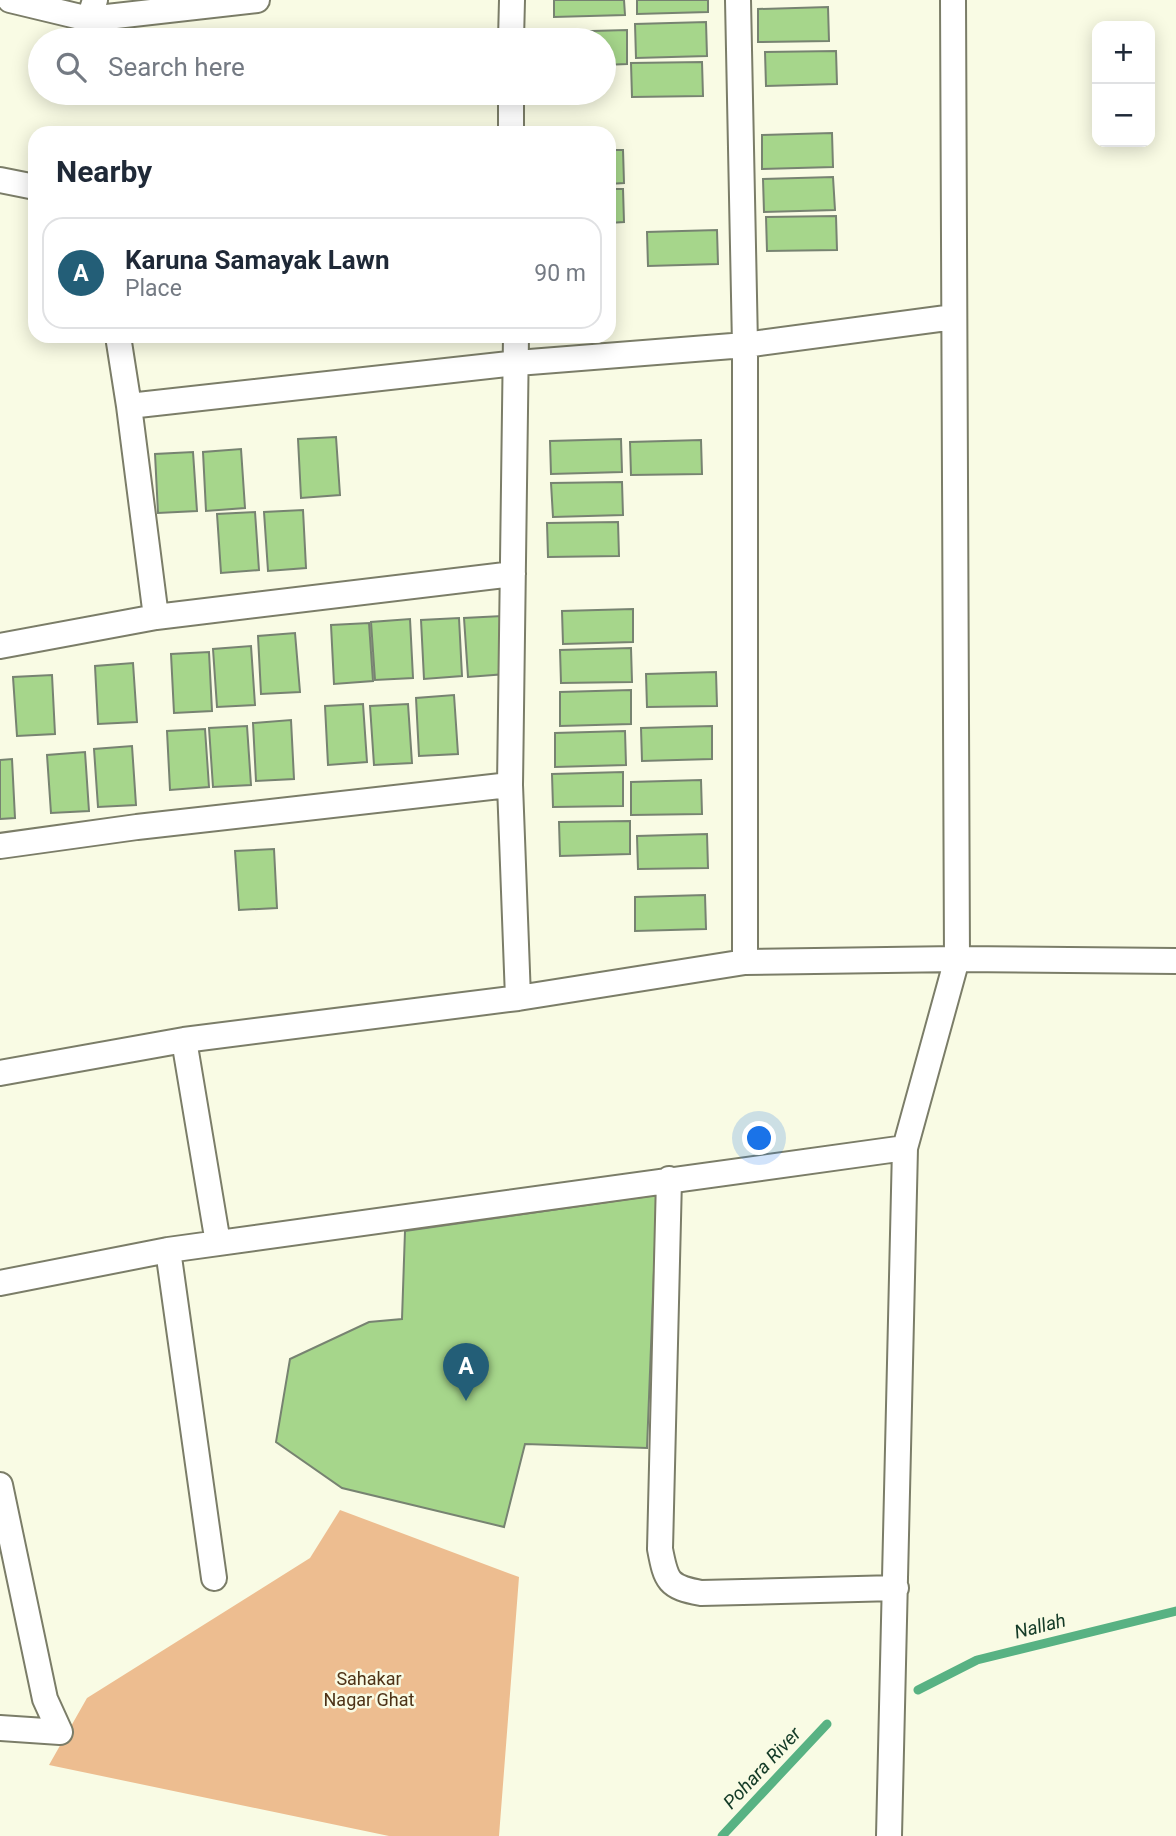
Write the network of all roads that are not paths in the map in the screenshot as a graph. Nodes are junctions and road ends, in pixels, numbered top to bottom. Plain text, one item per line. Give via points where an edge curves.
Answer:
1 (10, 0) edge
2 (257, 0) edge
3 (512, 0) edge
4 (738, 0) edge
5 (953, 0) edge
6 (92, 9) edge
7 (511, 28) edge
8 (511, 105) edge
9 (510, 126) edge
10 (0, 180) edge
11 (28, 186) edge
12 (954, 317) junction
13 (119, 343) edge
14 (516, 343) edge
15 (745, 345) junction
16 (517, 363) junction
17 (129, 406) junction
18 (513, 574) junction
19 (156, 617) junction
20 (0, 646) edge
21 (510, 785) junction
22 (0, 846) edge
23 (957, 959) junction
24 (1176, 961) edge
25 (745, 962) junction
26 (518, 998) junction
27 (184, 1040) junction
28 (0, 1073) edge
29 (905, 1148) junction
30 (669, 1179) junction
31 (218, 1243) junction
32 (168, 1250) junction
33 (0, 1283) edge
34 (0, 1485) edge
35 (214, 1578) dead end
36 (896, 1588) junction
37 (0, 1728) edge
38 (889, 1836) edge

1 - 6 street
2 - 6 street
3 - 7 street
4 - 15 street
5 - 12 street
8 - 9 street
10 - 11 street
12 - 15 street
12 - 23 street
13 - 17 street
14 - 16 street
15 - 16 street
15 - 25 street
16 - 17 street
16 - 18 street
17 - 19 street
18 - 19 street
18 - 21 street
19 - 20 street
21 - 22 street
21 - 26 street
23 - 24 street
23 - 25 street
23 - 29 street
25 - 26 street
26 - 27 street
27 - 28 street
27 - 31 street
29 - 30 street
29 - 36 street
30 - 31 street
30 - 36 street via 660,1549 664,1575 679,1590 701,1594
31 - 32 street
32 - 33 street
32 - 35 street
34 - 37 street via 45,1699 60,1732
36 - 38 street

